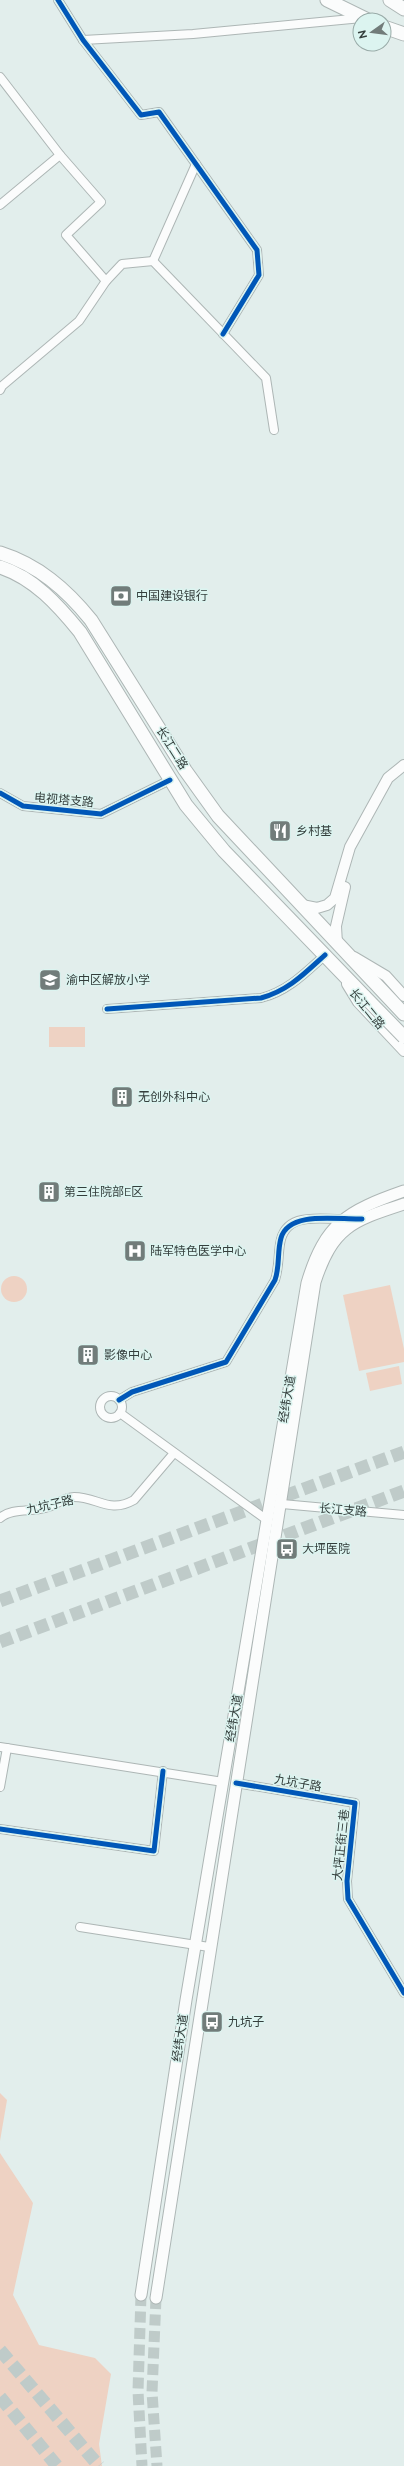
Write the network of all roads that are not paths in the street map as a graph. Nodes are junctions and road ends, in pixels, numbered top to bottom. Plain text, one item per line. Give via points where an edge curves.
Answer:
1 (58, 0) edge
2 (327, 0) edge
3 (390, 0) edge
4 (404, 9) edge
5 (352, 12) edge
6 (352, 20) edge
7 (392, 30) edge
8 (404, 34) edge
9 (83, 40) junction
10 (0, 77) edge
11 (60, 155) junction
12 (196, 164) junction
13 (0, 205) edge
14 (153, 261) junction
15 (106, 281) junction
16 (224, 334) junction
17 (0, 390) edge
18 (274, 430) dead end
19 (0, 553) edge
20 (0, 567) edge
21 (404, 765) edge
22 (170, 780) junction
23 (0, 793) edge
24 (360, 829) junction
25 (299, 903) junction
26 (340, 947) junction
27 (330, 959) junction
28 (404, 996) edge
29 (107, 1008) dead end
30 (404, 1014) edge
31 (404, 1037) edge
32 (404, 1051) edge
33 (404, 1191) edge
34 (404, 1204) edge
35 (362, 1219) junction
36 (342, 1220) junction
37 (119, 1400) junction
38 (120, 1413) junction
39 (174, 1453) junction
40 (282, 1504) junction
41 (404, 1515) edge
42 (0, 1518) edge
43 (267, 1520) junction
44 (3, 1747) edge
45 (163, 1771) junction
46 (223, 1782) junction
47 (236, 1783) junction
48 (0, 1787) edge
49 (355, 1803) joint
50 (0, 1829) edge
51 (80, 1927) dead end
52 (196, 1945) junction
53 (209, 1947) junction
54 (404, 1993) edge
55 (142, 2295) tunnel mouth
56 (156, 2298) tunnel mouth

1 - 9 street
2 - 5 main road
3 - 4 main road
6 - 9 street via 193,34
7 - 8 main road
9 - 12 street via 141,115 159,112
10 - 11 street
11 - 13 street
11 - 15 street via 101,202 66,235
12 - 14 street
12 - 16 street via 258,250 260,260 259,275
14 - 15 street via 122,264
14 - 16 street
15 - 17 street via 79,321
16 - 18 street via 266,378
19 - 25 main road, 长江二路 via 36,569 75,600 91,620 200,792 238,840
20 - 22 main road, 长江二路 via 28,580 47,595 80,632
21 - 24 street via 388,778
22 - 23 street, 电视塔支路 via 101,814 23,806
22 - 27 main road, 长江二路 via 186,805 224,851
24 - 25 street via 348,852 335,898 317,908
24 - 26 street via 337,918
25 - 26 main road, 长江二路
26 - 28 street, 长江二路 via 386,976
26 - 30 main road, 长江二路
27 - 29 street via 277,994 261,998
27 - 31 main road, 长江二路, bridge
27 - 32 street, 长江二路 via 358,1002
33 - 36 main road, 经纬大道 via 371,1203
34 - 35 main road, 经纬大道
35 - 36 street
35 - 40 main road, 经纬大道 via 339,1235 329,1247 315,1282
36 - 37 street via 305,1219 288,1225 284,1230 274,1280 226,1362 132,1392
36 - 43 main road, 经纬大道 via 322,1243 307,1283
37 - 38 street
37 - 38 street via 112,1396 105,1398 100,1407 102,1414 108,1418
38 - 39 street
39 - 42 street, 九坑子路 via 134,1500 125,1505 110,1506 74,1497 45,1508 9,1513
39 - 43 street
40 - 41 street, 长江支路
40 - 47 main road, 经纬大道
43 - 46 main road, 经纬大道
44 - 45 street
44 - 48 street
45 - 46 street
45 - 50 street via 154,1851
46 - 52 main road, 经纬大道
47 - 49 street, 九坑子路
47 - 53 main road, 经纬大道
49 - 54 street, 大坪正街三巷 via 347,1881 348,1899
51 - 52 street
52 - 53 street
52 - 55 main road, 经纬大道
53 - 56 main road, 经纬大道

